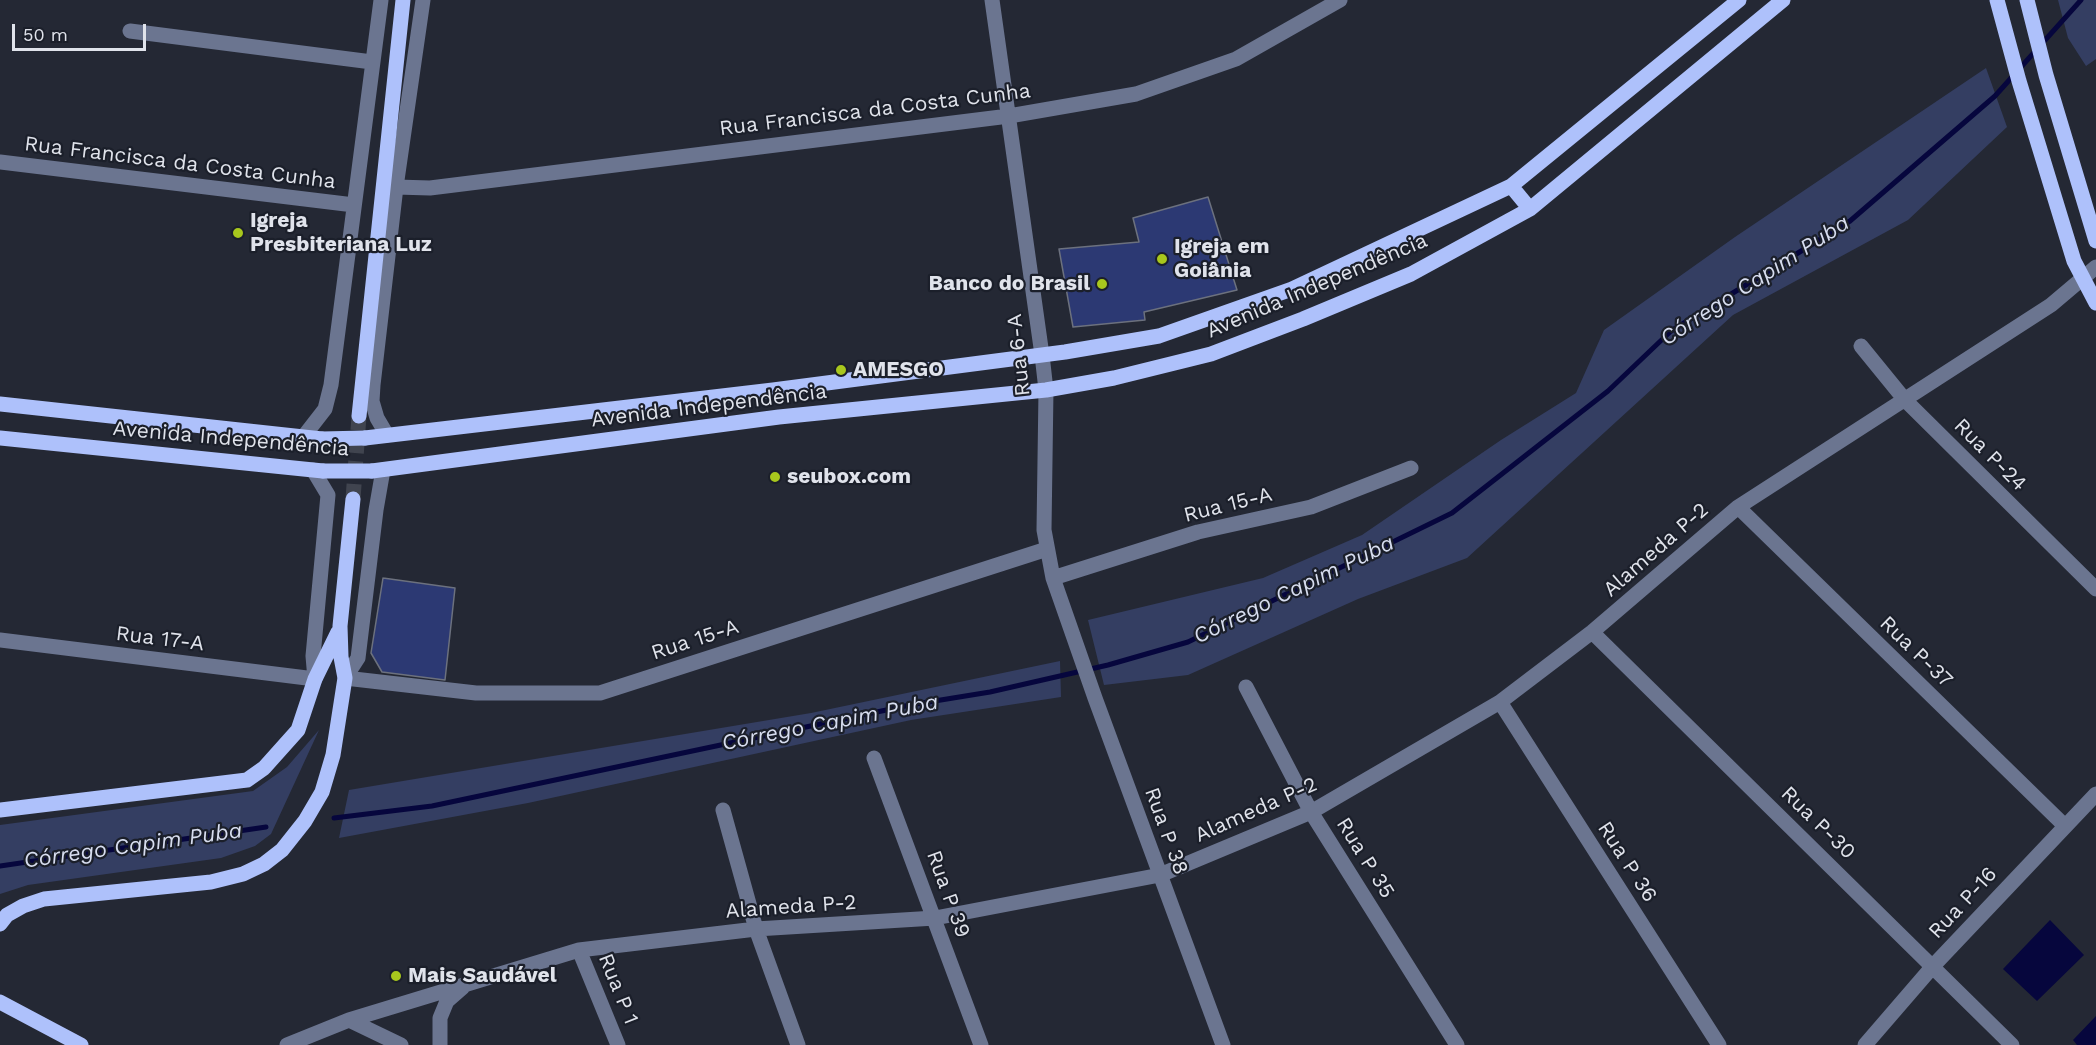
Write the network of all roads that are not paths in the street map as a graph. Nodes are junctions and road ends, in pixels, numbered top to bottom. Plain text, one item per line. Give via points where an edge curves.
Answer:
1 (381, 0) edge
2 (402, 0) edge
3 (423, 0) edge
4 (992, 0) edge
5 (1340, 0) edge
6 (1739, 0) edge
7 (1783, 0) edge
8 (1997, 0) edge
9 (2028, 3) edge
10 (130, 30) dead end
11 (372, 62) junction
12 (1009, 116) junction
13 (0, 162) edge
14 (1510, 186) junction
15 (396, 187) junction
16 (354, 205) junction
17 (1530, 209) junction
18 (2096, 241) edge
19 (2096, 267) edge
20 (2082, 280) junction
21 (2096, 303) edge
22 (1861, 346) dead end
23 (1042, 355) junction
24 (773, 390) junction
25 (1046, 390) junction
26 (1905, 400) junction
27 (0, 404) edge
28 (359, 417) tunnel mouth
29 (779, 417) junction
30 (387, 435) junction
31 (304, 436) junction
32 (0, 438) edge
33 (1411, 468) dead end
34 (318, 471) junction
35 (377, 471) junction
36 (353, 499) tunnel mouth
37 (1738, 507) junction
38 (1047, 549) junction
39 (1053, 578) junction
40 (2096, 589) edge
41 (340, 626) junction
42 (1073, 631) joint
43 (1593, 632) junction
44 (0, 640) edge
45 (345, 678) junction
46 (315, 680) junction
47 (1246, 687) dead end
48 (1500, 702) junction
49 (874, 758) dead end
50 (2096, 794) edge
51 (0, 810) edge
52 (723, 810) dead end
53 (1311, 812) junction
54 (2065, 826) junction
55 (1160, 875) junction
56 (935, 918) junction
57 (0, 924) edge
58 (756, 929) junction
59 (579, 950) junction
60 (1934, 965) junction
61 (468, 982) junction
62 (0, 1002) edge
63 (349, 1020) junction
64 (81, 1045) edge
65 (287, 1045) edge
66 (401, 1045) edge
67 (440, 1045) edge
68 (618, 1045) edge
69 (798, 1045) edge
70 (981, 1045) edge
71 (1223, 1045) edge
72 (1457, 1045) edge
73 (1719, 1045) edge
74 (1865, 1045) edge
75 (2012, 1045) edge

1 - 11 street
2 - 28 main road
3 - 15 street
4 - 12 street, Rua 6-A
5 - 12 street, Rua Francisca da Costa Cunha via 1236,59 1136,94
6 - 14 main road, Avenida Independência
7 - 17 main road, Avenida Independência
8 - 20 main road
9 - 18 main road
10 - 11 street
11 - 16 street
12 - 15 street, Rua Francisca da Costa Cunha via 430,188
12 - 23 street, Rua 6-A
13 - 16 street, Rua Francisca da Costa Cunha
14 - 17 main road
14 - 23 main road, Avenida Independência via 1292,289 1159,336
15 - 30 street via 372,401
16 - 31 street via 332,385 325,409
17 - 25 main road, Avenida Independência via 1411,274 1303,320 1211,354
19 - 20 street, Alameda P-2
20 - 21 main road
20 - 26 street, Alameda P-2 via 2051,305
22 - 26 street, Rua P-24
23 - 24 main road, Avenida Independência
23 - 25 street, Rua 6-A
24 - 29 main road
24 - 30 main road, Avenida Independência
25 - 29 main road, Avenida Independência
25 - 38 street, Rua 6-A
26 - 37 street, Alameda P-2
26 - 40 street, Rua P-24
27 - 31 main road, Avenida Independência
29 - 35 main road, Avenida Independência
30 - 31 main road, Avenida Independência, bridge via 322,439
32 - 34 main road, Avenida Independência
33 - 39 street, Rua 15-A via 1311,507 1198,532
34 - 35 main road, Avenida Independência, bridge
34 - 46 street via 328,495 313,656
35 - 45 street via 358,658
36 - 41 main road
37 - 43 street, Alameda P-2
37 - 54 street, Rua P-37
38 - 39 street, Rua 6-A
38 - 45 street, Rua 15-A via 600,693 476,693
39 - 42 street, Rua 6-A
41 - 45 main road
41 - 46 main road
42 - 55 street, Rua P 38
43 - 48 street, Alameda P-2
43 - 60 street, Rua P-30
44 - 46 street, Rua 17-A
45 - 57 main road via 333,755 322,792 282,850 264,864 212,882 44,899 7,915
46 - 51 main road via 298,730 270,762 247,780
47 - 53 street, Rua P 35
48 - 53 street, Alameda P-2
48 - 73 street, Rua P 36
49 - 56 street, Rua P 39
50 - 54 street, Rua P-16
52 - 58 street
53 - 55 street, Alameda P-2
53 - 72 street, Rua P 35
54 - 60 street, Rua P-16
55 - 56 street, Alameda P-2
55 - 71 street, Rua P 38
56 - 58 street, Alameda P-2
56 - 70 street, Rua P 39
58 - 59 street, Alameda P-2
58 - 69 street
59 - 61 street, Alameda P-2
59 - 68 street, Rua P 1
60 - 74 street, Rua P-16
60 - 75 street, Rua P-30
61 - 63 street, Alameda P-2
61 - 67 street via 447,1001 441,1018
62 - 64 main road
63 - 65 street, Alameda P-2
63 - 66 street

